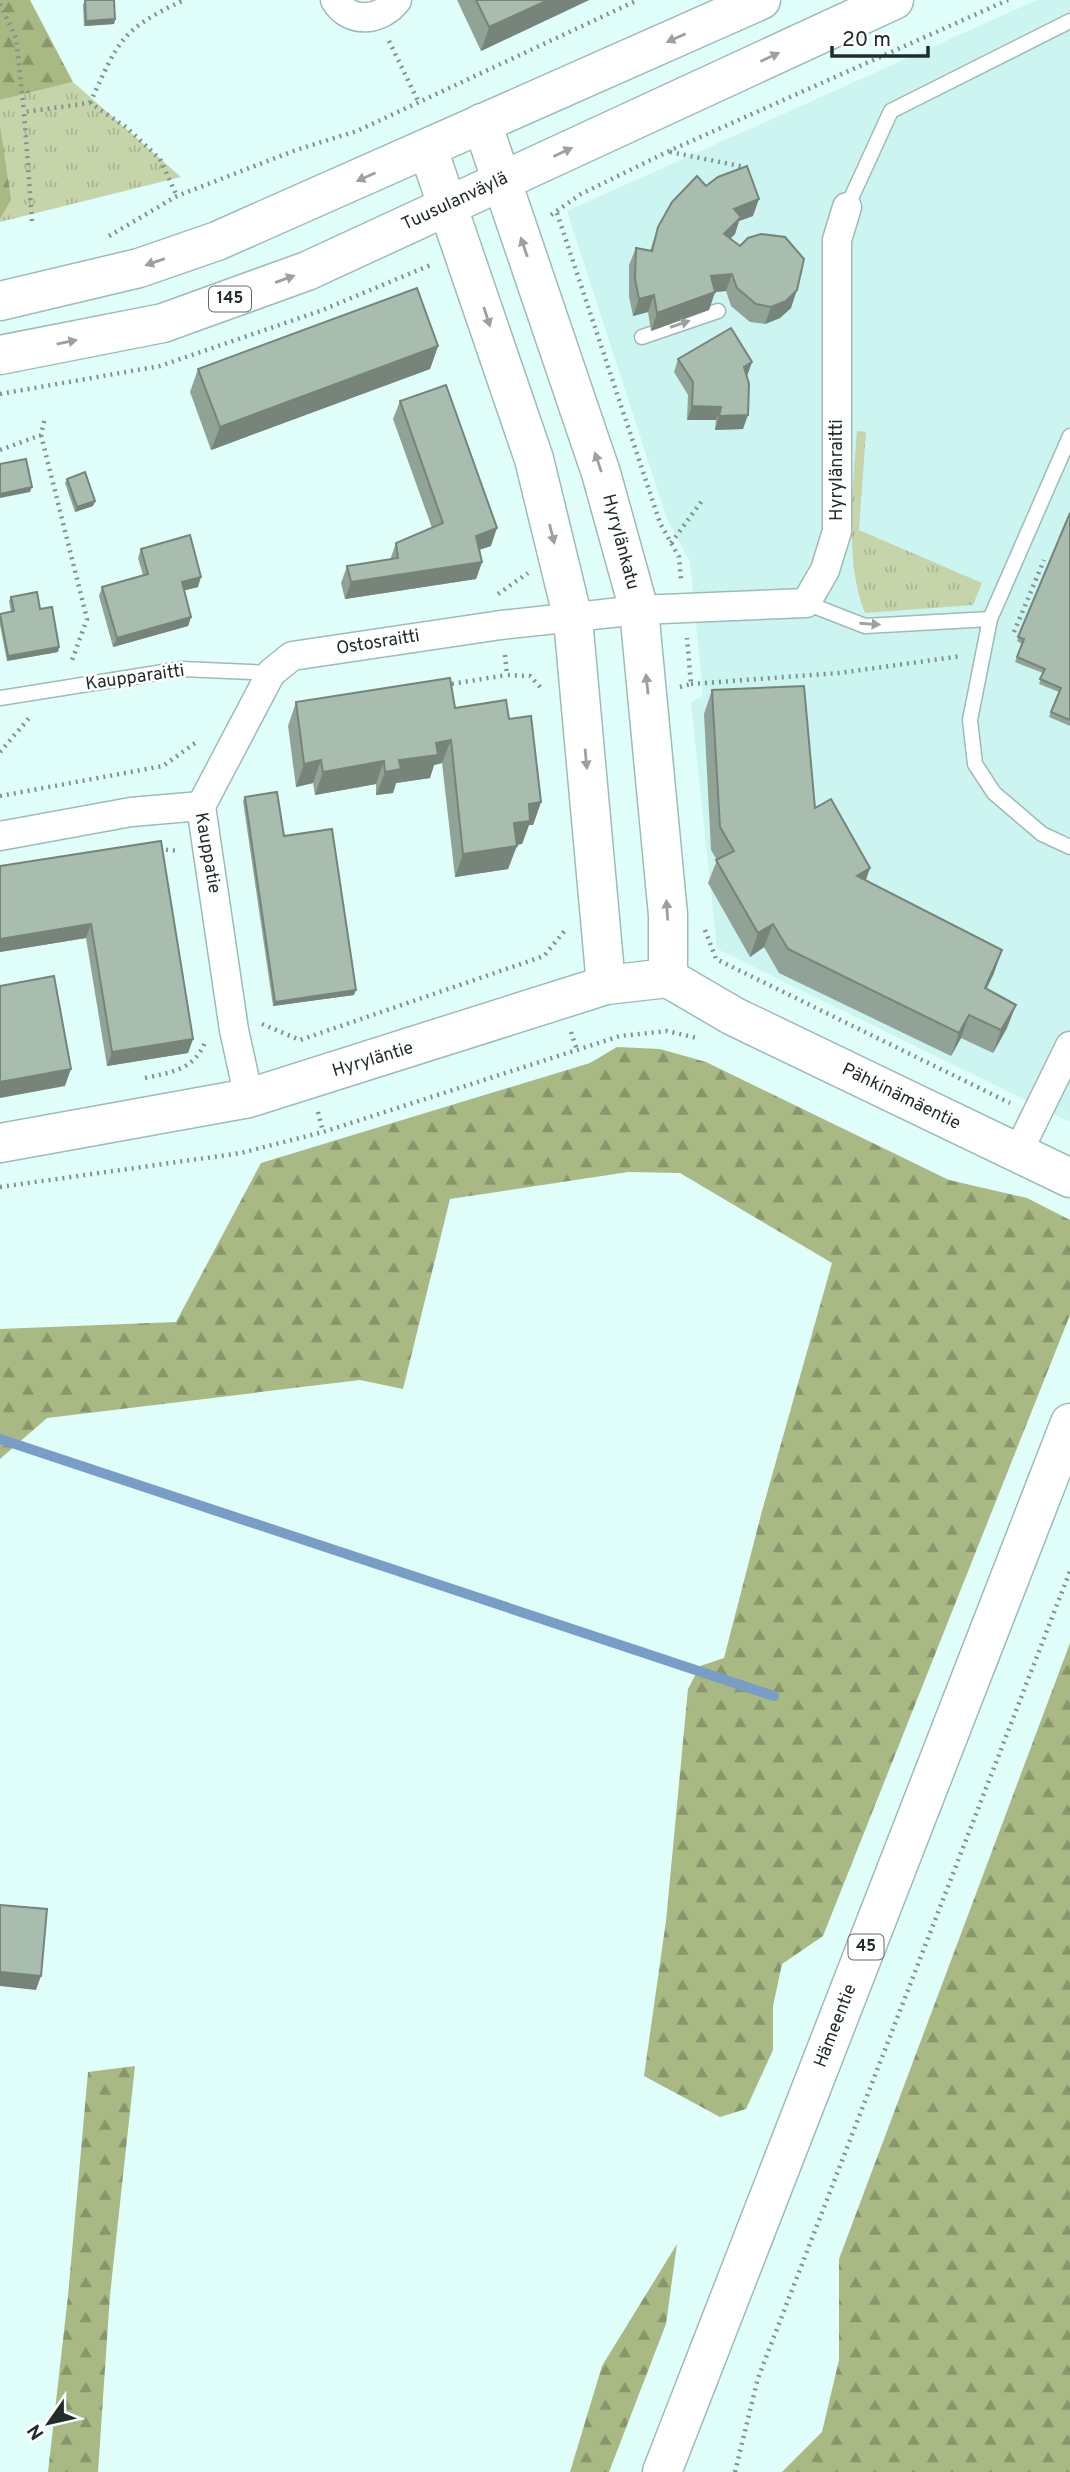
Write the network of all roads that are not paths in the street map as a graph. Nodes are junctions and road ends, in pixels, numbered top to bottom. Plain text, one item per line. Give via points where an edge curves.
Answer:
1 (335, 0) edge
2 (397, 0) edge
3 (761, 0) edge
4 (894, 0) edge
5 (1070, 21) edge
6 (482, 123) junction
7 (428, 149) junction
8 (501, 180) junction
9 (449, 206) junction
10 (847, 207) joint
11 (0, 300) edge
12 (718, 311) dead end
13 (642, 337) dead end
14 (0, 355) edge
15 (1070, 436) edge
16 (806, 603) junction
17 (639, 610) junction
18 (573, 619) junction
19 (990, 619) junction
20 (271, 673) junction
21 (0, 698) edge
22 (201, 806) junction
23 (0, 836) edge
24 (1070, 848) edge
25 (668, 978) junction
26 (606, 985) junction
27 (1070, 1046) edge
28 (249, 1098) junction
29 (0, 1143) edge
30 (1017, 1154) junction
31 (1069, 1177) edge
32 (1067, 1437) edge
33 (663, 2472) edge

1 - 2 street via 345,11 365,18 388,10
3 -> 6 street
8 -> 4 street, Tuusulanväylä / 145
5 - 10 lane via 891,111
6 - 7 street
6 - 8 street, Hyrylänkatu
7 - 9 street
7 -> 11 street via 217,241 139,268
8 - 9 street, Tuusulanväylä / 145
17 -> 8 street, Hyrylänkatu via 601,473
14 -> 9 street, Tuusulanväylä / 145 via 163,323 307,271
9 -> 18 street via 534,459
10 - 16 street, Hyrylänraitti via 837,240 837,531 825,570
13 -> 12 lane
15 - 19 lane
16 - 17 street
16 -> 19 lane via 865,626
17 - 18 street, Ostosraitti
25 -> 17 street, Hyrylänkatu via 668,915
18 - 20 street, Ostosraitti via 292,656
18 -> 26 street
19 - 24 lane via 970,720 975,764 994,793 1042,834
20 - 21 lane, Kaupparaitti via 182,669
20 - 22 street, Ostosraitti
22 - 23 street, Kauppatie via 131,811
22 - 28 street, Kauppatie via 234,1030
25 - 26 street, Hyryläntie
25 - 30 street, Pähkinämäentie via 733,1016
26 - 28 street, Hyryläntie
27 - 30 street
28 - 29 street, Hyryläntie
30 - 31 street, Pähkinämäentie
32 - 33 street, Hämeentie / 45

